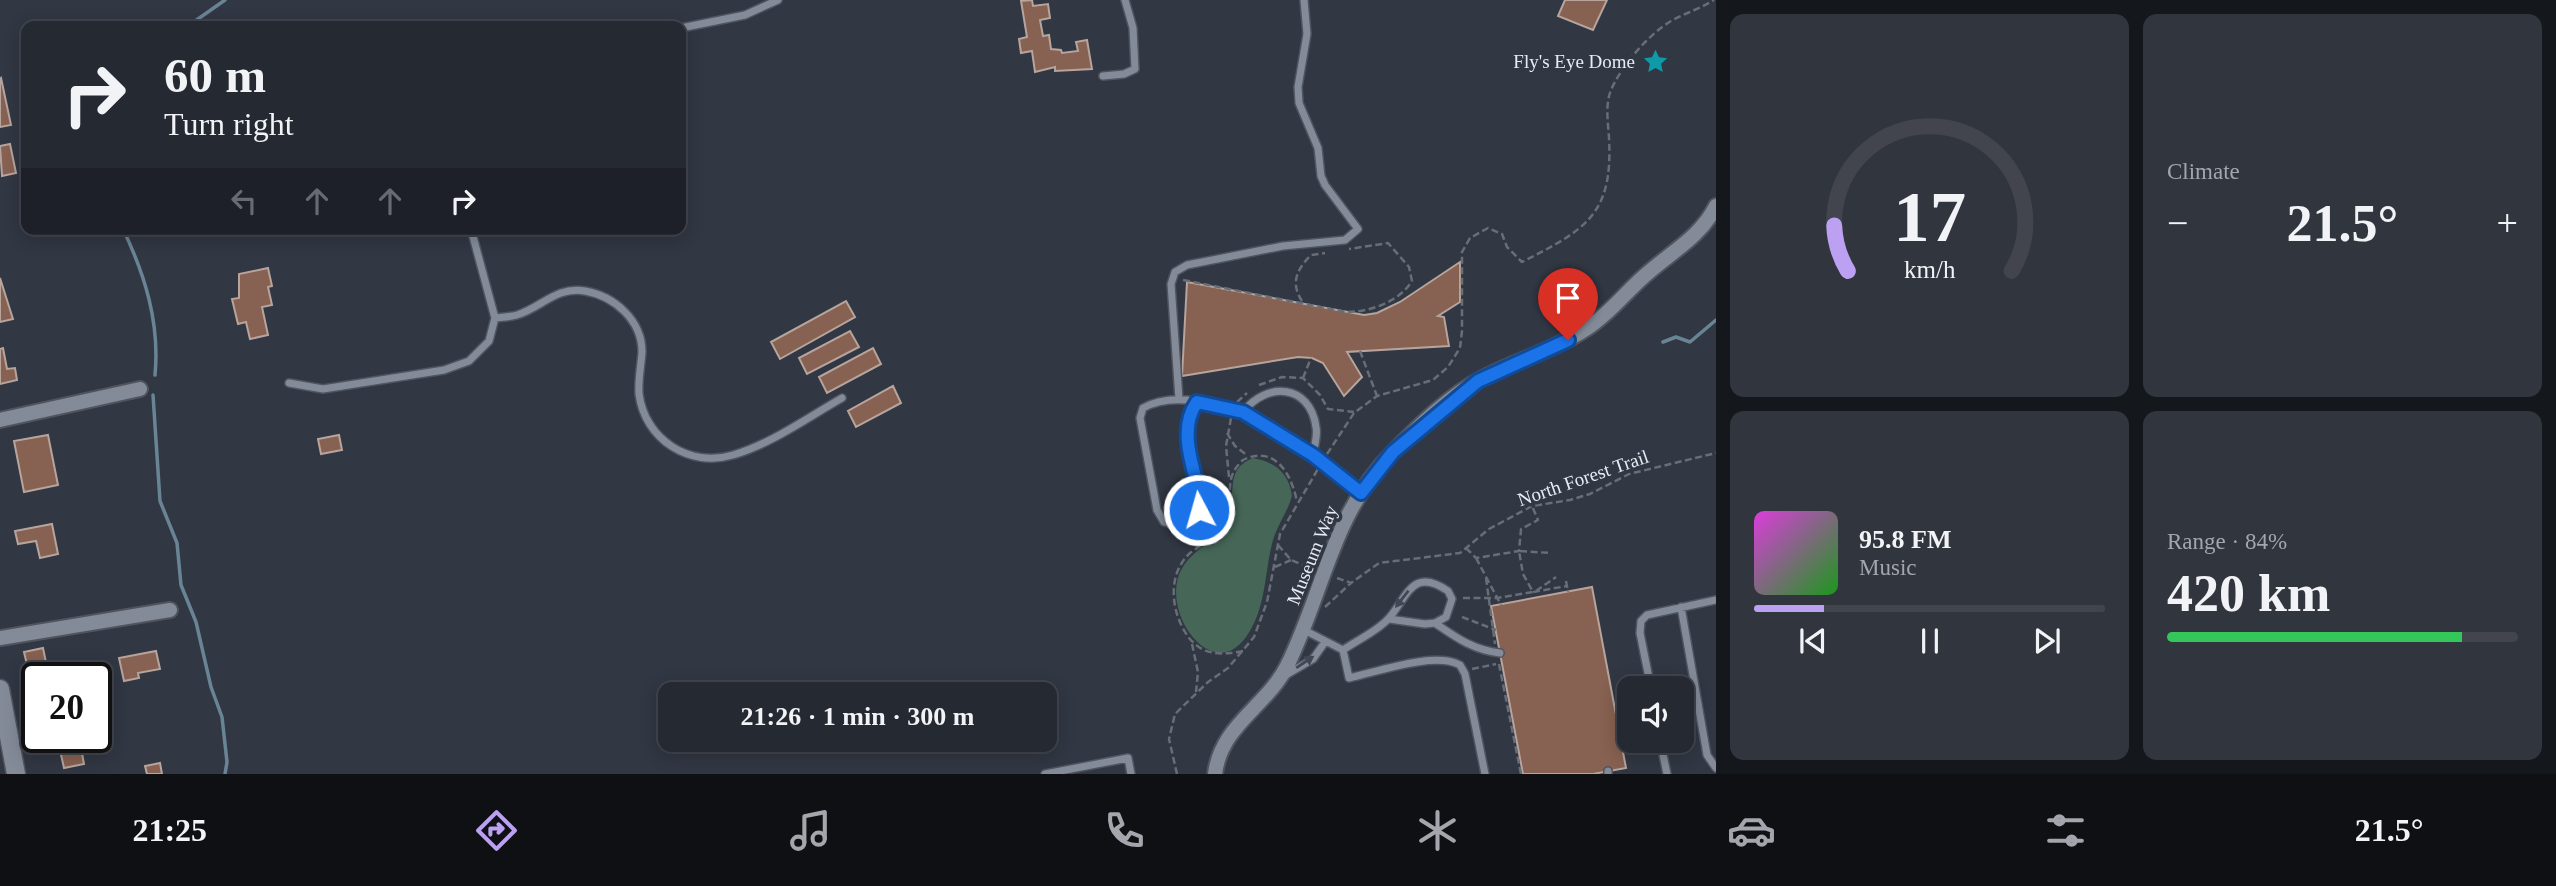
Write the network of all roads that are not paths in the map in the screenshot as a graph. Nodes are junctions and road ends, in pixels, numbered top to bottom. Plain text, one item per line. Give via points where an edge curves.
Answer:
1 (778, 0) edge
2 (1125, 0) edge
3 (1304, 0) edge
4 (686, 27) edge
5 (1103, 76) dead end
6 (1716, 206) edge
7 (473, 235) edge
8 (495, 318) junction
9 (289, 383) dead end
10 (140, 389) dead end
11 (842, 398) dead end
12 (1179, 399) junction
13 (1197, 402) junction
14 (1243, 412) junction
15 (0, 419) edge
16 (1313, 455) junction
17 (1361, 493) junction
18 (1716, 600) edge
19 (1681, 607) junction
20 (170, 610) dead end
21 (1389, 619) junction
22 (1435, 623) junction
23 (1304, 630) junction
24 (0, 638) edge
25 (1325, 642) junction
26 (1343, 650) junction
27 (1499, 653) road end
28 (1649, 676) edge
29 (1281, 677) junction
30 (0, 689) edge
31 (1698, 705) junction
32 (1694, 706) edge
33 (1663, 753) edge
34 (1716, 768) edge
35 (16, 774) edge
36 (1045, 774) edge
37 (1131, 774) edge
38 (1214, 774) edge
39 (1485, 774) edge
40 (1667, 774) edge

1 - 4 lane via 745,15
2 - 5 lane via 1133,28 1135,69
3 - 12 lane via 1307,34 1298,87 1300,103 1318,148 1321,176 1358,229 1345,240 1283,246 1187,265 1175,272 1171,284
6 - 17 street, Museum Way via 1698,233 1588,328 1478,381 1442,407 1393,452
7 - 8 lane
8 - 9 lane via 489,341 469,361 444,369 323,389
8 - 11 lane via 518,315 565,291 582,290 611,300 623,309 639,334 639,393 649,422 671,447 687,455 711,458 750,449
10 - 15 street
12 - 13 lane
12 - 13 lane via 1155,401 1143,408 1140,418 1157,510 1164,522 1174,524 1191,519 1199,510 1201,499 1186,430
13 - 14 lane
14 - 16 lane
14 - 16 lane via 1251,402 1277,389 1303,398 1317,429
16 - 17 lane
17 - 23 street, Museum Way via 1336,537
18 - 19 lane
19 - 28 lane via 1647,615 1641,621
19 - 31 lane
20 - 24 street
21 - 22 lane
22 -> 21 lane via 1446,617 1452,598 1448,590 1429,582 1411,587
21 - 26 lane
22 - 27 lane via 1466,645
23 - 25 lane
23 - 29 street, Museum Way
25 - 26 lane
29 -> 25 lane via 1313,659
26 - 39 lane via 1349,678 1441,660 1452,661 1463,670
29 - 38 street, Museum Way via 1236,726
30 - 35 street
31 - 32 lane
31 - 34 lane via 1707,755
33 - 40 lane
36 - 37 lane via 1128,758

